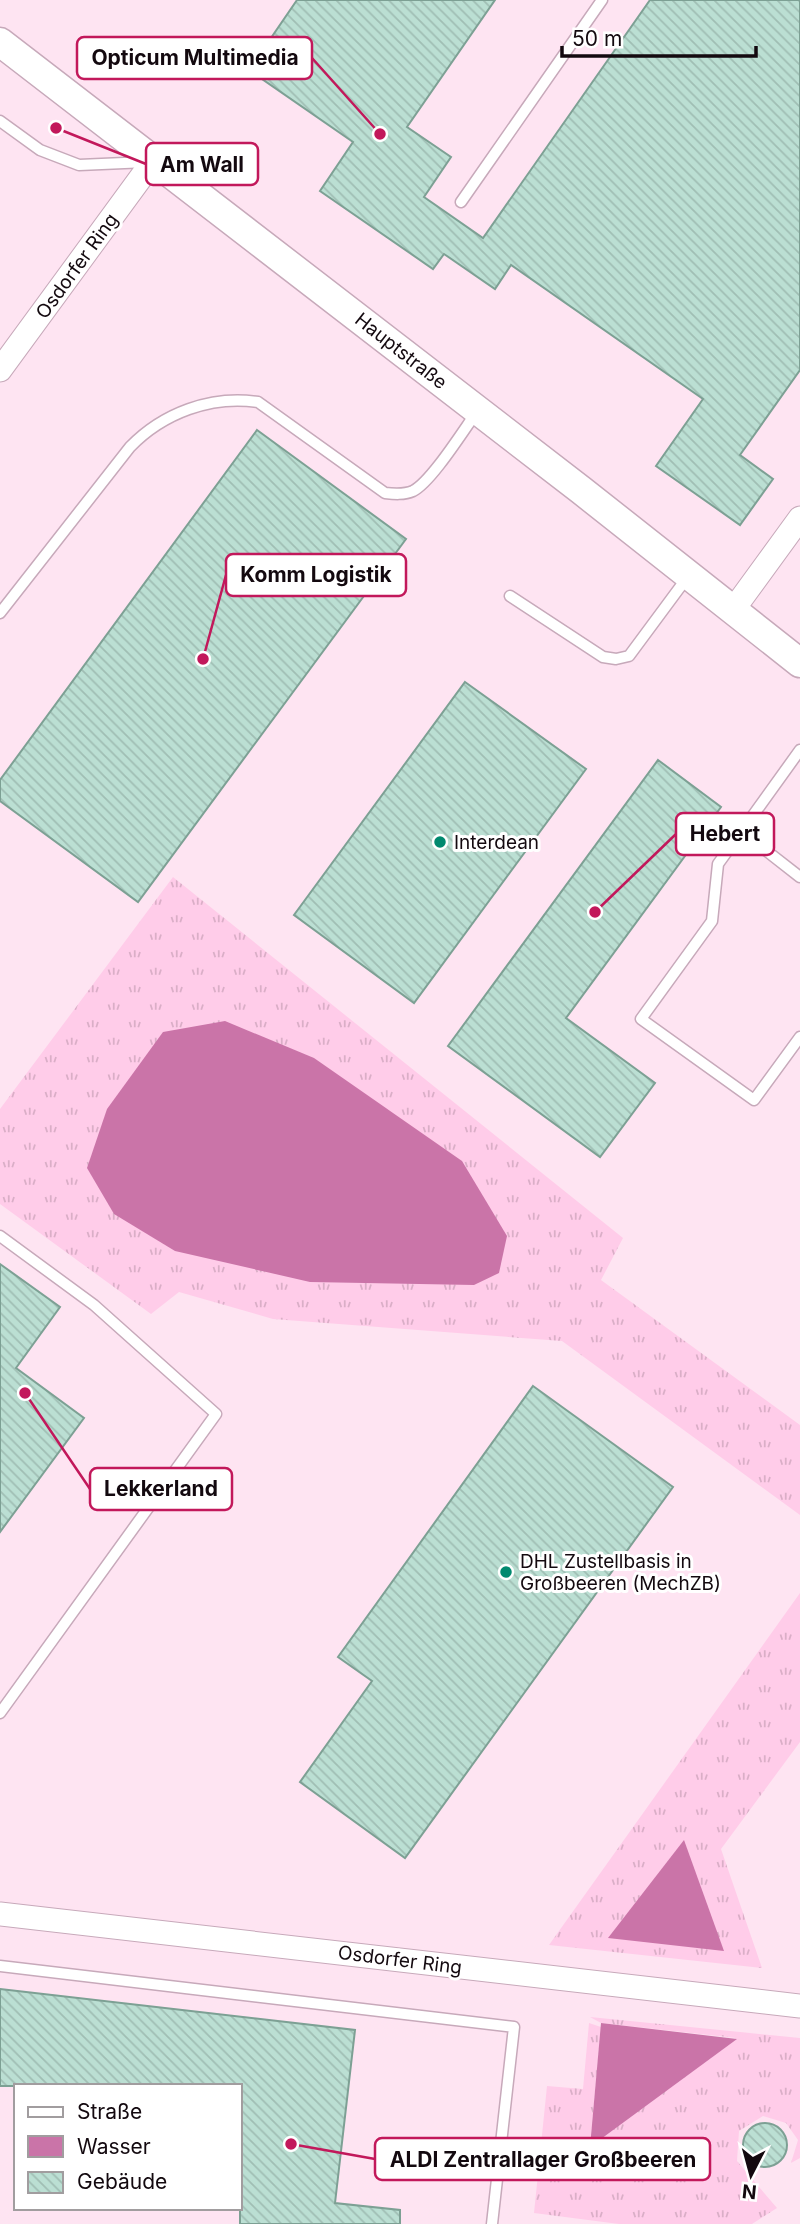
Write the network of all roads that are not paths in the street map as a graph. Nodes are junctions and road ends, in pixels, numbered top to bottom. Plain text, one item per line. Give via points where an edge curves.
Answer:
1 (602, 0) edge
2 (0, 42) edge
3 (0, 121) edge
4 (153, 162) junction
5 (461, 202) dead end
6 (0, 370) edge
7 (478, 411) junction
8 (800, 518) edge
9 (689, 575) junction
10 (510, 596) dead end
11 (733, 610) junction
12 (0, 613) edge
13 (800, 663) edge
14 (800, 750) edge
15 (741, 831) junction
16 (800, 877) edge
17 (800, 1037) edge
18 (0, 1236) edge
19 (0, 1713) edge
20 (0, 1914) edge
21 (0, 1966) edge
22 (800, 2006) edge
23 (492, 2224) edge

1 - 5 lane
2 - 4 street, Hauptstraße
3 - 4 lane via 40,150 79,165
4 - 6 street, Osdorfer Ring
4 - 7 street, Hauptstraße
7 - 9 street, Hauptstraße
7 - 12 lane via 426,480 399,495 385,493 258,402 236,398 192,408 147,430 130,447
8 - 11 street
9 - 10 lane via 629,656 616,659 603,657
9 - 11 street, Hauptstraße
11 - 13 street, Hauptstraße
14 - 15 lane
15 - 16 lane
15 - 17 lane via 718,864 712,921 641,1019 754,1100
18 - 19 lane via 93,1305 216,1414
20 - 22 street, Osdorfer Ring
21 - 23 lane via 514,2027

